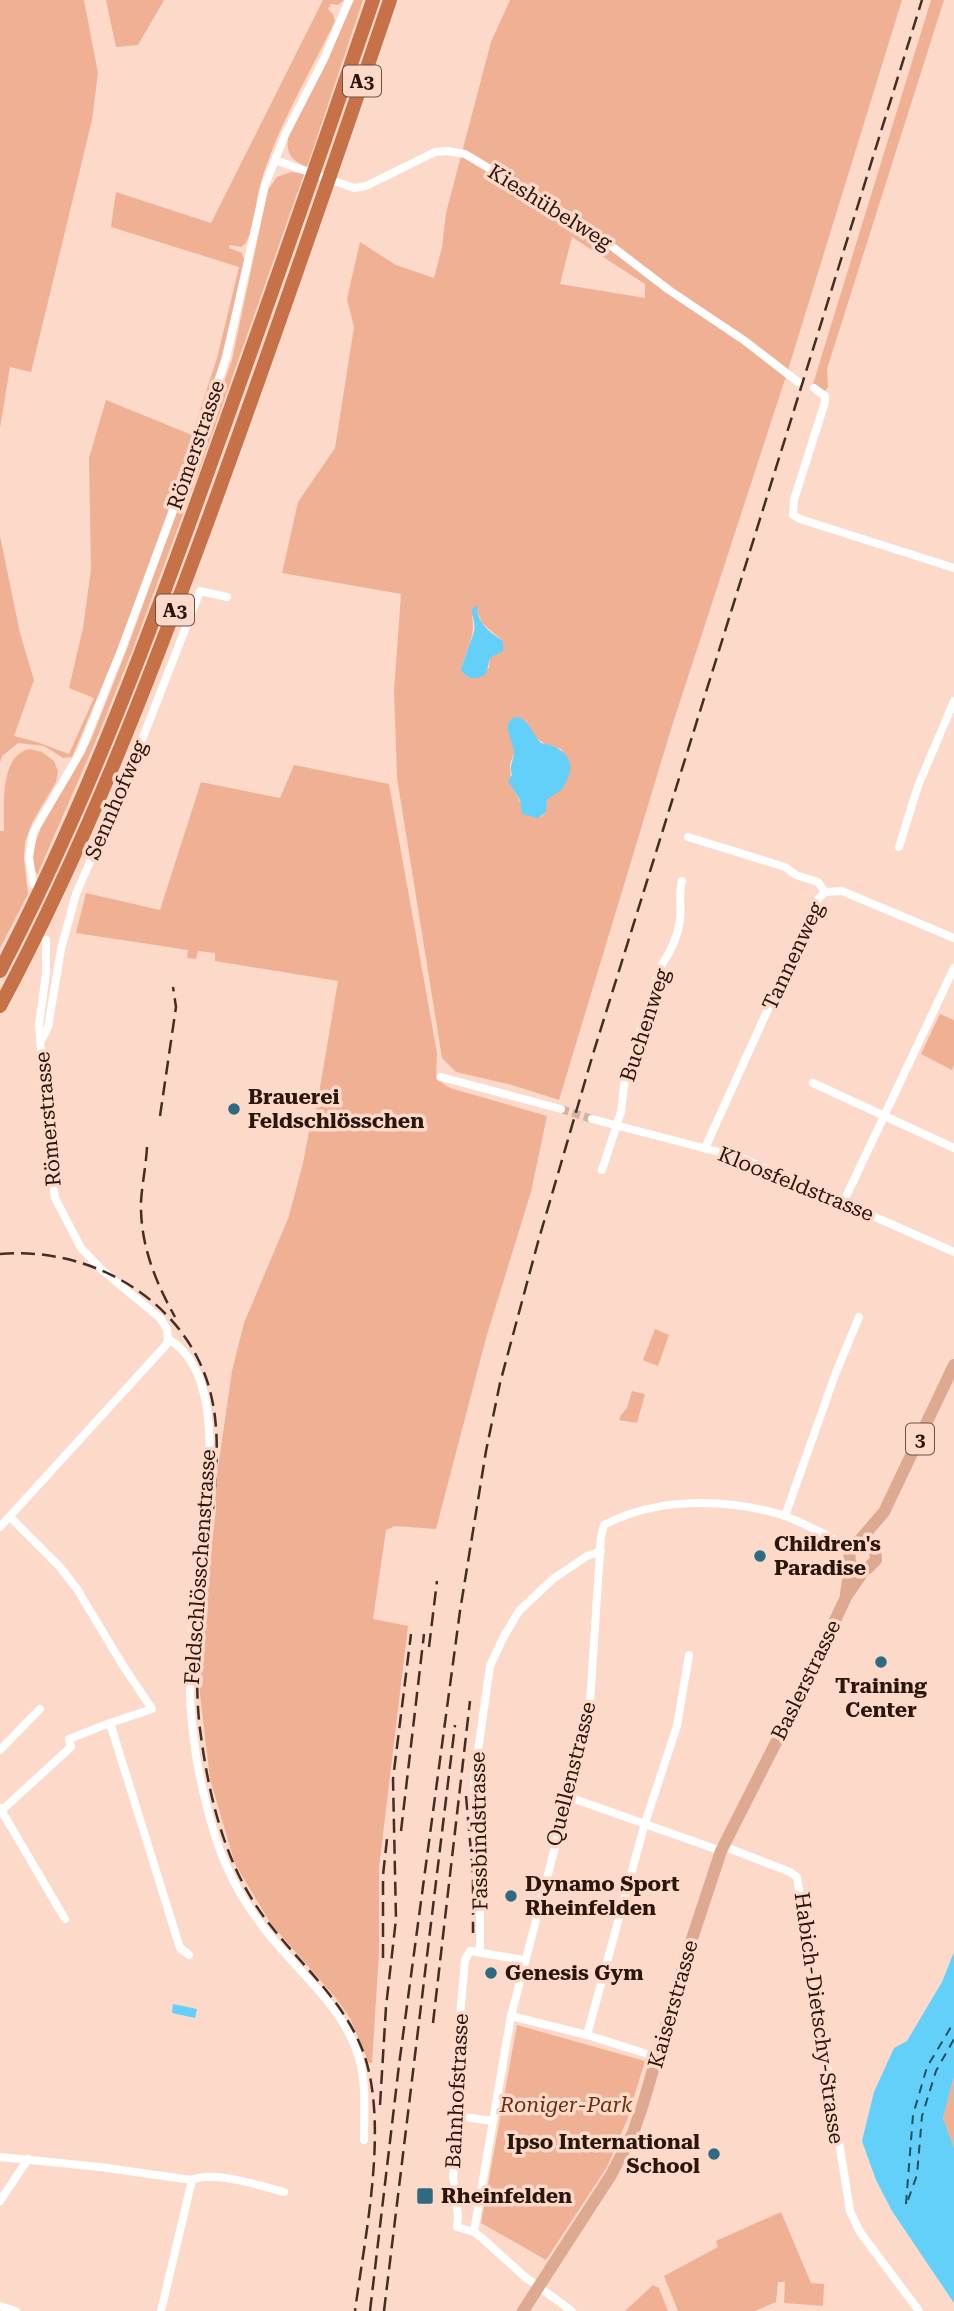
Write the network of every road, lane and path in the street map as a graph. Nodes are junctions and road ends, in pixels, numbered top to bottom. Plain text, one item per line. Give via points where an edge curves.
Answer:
1 (349, 0) edge
2 (373, 0) edge
3 (390, 0) edge
4 (275, 160) junction
5 (798, 382) dead end
6 (814, 387) dead end
7 (954, 569) edge
8 (227, 597) dead end
9 (954, 701) edge
10 (688, 837) dead end
11 (899, 848) dead end
12 (682, 881) dead end
13 (33, 884) dead end
14 (825, 892) junction
15 (954, 938) edge
16 (46, 940) dead end
17 (954, 968) edge
18 (0, 971) edge
19 (0, 1006) edge
20 (42, 1039) junction
21 (441, 1077) dead end
22 (813, 1083) dead end
23 (561, 1109) tunnel mouth
24 (885, 1116) junction
25 (592, 1119) tunnel mouth
26 (617, 1126) junction
27 (705, 1148) junction
28 (954, 1148) edge
29 (602, 1170) dead end
30 (843, 1203) junction
31 (954, 1252) edge
32 (859, 1317) dead end
33 (168, 1339) junction
34 (954, 1365) edge
35 (884, 1512) junction
36 (785, 1516) junction
37 (10, 1517) junction
38 (0, 1527) edge
39 (855, 1544) junction
40 (875, 1548) junction
41 (601, 1551) junction
42 (850, 1563) junction
43 (865, 1569) junction
44 (846, 1597) junction
45 (689, 1656) dead end
46 (40, 1709) dead end
47 (110, 1723) junction
48 (0, 1750) edge
49 (765, 1762) joint
50 (569, 1797) junction
51 (1, 1809) edge
52 (645, 1823) junction
53 (722, 1849) junction
54 (65, 1919) dead end
55 (480, 1952) junction
56 (188, 1955) dead end
57 (524, 1960) junction
58 (511, 2016) junction
59 (587, 2035) junction
60 (657, 2057) junction
61 (456, 2116) junction
62 (493, 2121) junction
63 (363, 2140) dead end
64 (0, 2157) edge
65 (28, 2159) junction
66 (192, 2180) junction
67 (284, 2192) dead end
68 (0, 2201) edge
69 (474, 2232) junction
70 (538, 2287) junction
71 (0, 2306) edge
72 (16, 2311) edge
73 (161, 2311) edge
74 (523, 2311) edge
75 (572, 2311) edge
76 (919, 2311) edge

1 - 4 street, Römerstrasse
2 - 18 highway, A3 via 133,675 72,822
3 - 19 highway, A3 via 216,498 127,736 67,873
4 - 5 street, Kieshübelweg via 355,188 435,152 465,154 584,225
4 - 13 street, Römerstrasse via 265,185 226,358 97,715 33,833 29,857
6 - 7 street via 825,396 825,402 793,515
8 - 20 street, Sennhofweg via 200,591 133,764 76,894
9 - 11 street via 918,786
10 - 14 street via 785,867 818,882
12 - 26 street, Buchenweg via 680,920 625,1079
14 - 15 street, Tannenweg via 842,891
14 - 27 street, Tannenweg
16 - 20 street, Römerstrasse via 39,1024
17 - 24 street
20 - 33 street, Römerstrasse via 55,1198 81,1248 160,1318
21 - 23 street
22 - 24 street
24 - 28 street
24 - 30 street
25 - 26 street, Kloosfeldstrasse
26 - 27 street, Kloosfeldstrasse
26 - 29 street, Buchenweg
27 - 30 street, Kloosfeldstrasse via 742,1158
30 - 31 street, Kloosfeldstrasse
32 - 36 street
33 - 37 street
33 - 63 street, Feldschlösschenstrasse via 181,1346 192,1362 210,1436 190,1680 195,1750 209,1812 226,1865 257,1920 344,2026 360,2063
34 - 35 main road, 3
35 - 39 main road, 3
35 - 40 main road, 3
36 - 39 street, Quellenstrasse
36 - 41 street, Quellenstrasse via 708,1502 671,1505 604,1525
37 - 38 street
37 - 47 street via 77,1589 152,1709
39 - 40 main road via 867,1541
39 - 42 main road via 848,1555
40 - 43 main road via 876,1560
41 - 50 street, Quellenstrasse via 589,1717
41 - 55 street, Fassbindstrasse via 553,1579 519,1611 490,1665 474,1779
42 - 43 main road
42 - 44 main road, Baslerstrasse
43 - 44 main road, Baslerstrasse
44 - 49 main road, Baslerstrasse
45 - 52 street via 677,1726
46 - 48 street
47 - 51 street via 69,1739 71,1747
47 - 56 street via 180,1948
49 - 53 main road, Kaiserstrasse
50 - 52 street, Habich-Dietschy-Strasse
50 - 57 street, Quellenstrasse
51 - 54 street
52 - 53 street, Habich-Dietschy-Strasse
52 - 59 street
53 - 60 main road, Kaiserstrasse
53 - 76 street, Habich-Dietschy-Strasse via 797,1877 847,2198 860,2232
55 - 57 street
55 - 61 street, Bahnhofstrasse via 470,1951 465,1960 455,2072 461,2084
57 - 58 street, Quellenstrasse
58 - 59 street
58 - 62 street, Quellenstrasse
59 - 60 street
60 - 70 main road, Kaiserstrasse via 633,2133
61 - 62 street
61 - 69 street, Bahnhofstrasse via 459,2128 453,2176 457,2227
62 - 69 street, Quellenstrasse
64 - 65 street
65 - 66 street
65 - 68 street
66 - 67 street via 246,2182
66 - 73 street
69 - 70 street, Bahnhofstrasse
70 - 74 main road, Kaiserstrasse
70 - 75 street, Bahnhofstrasse
71 - 72 street

